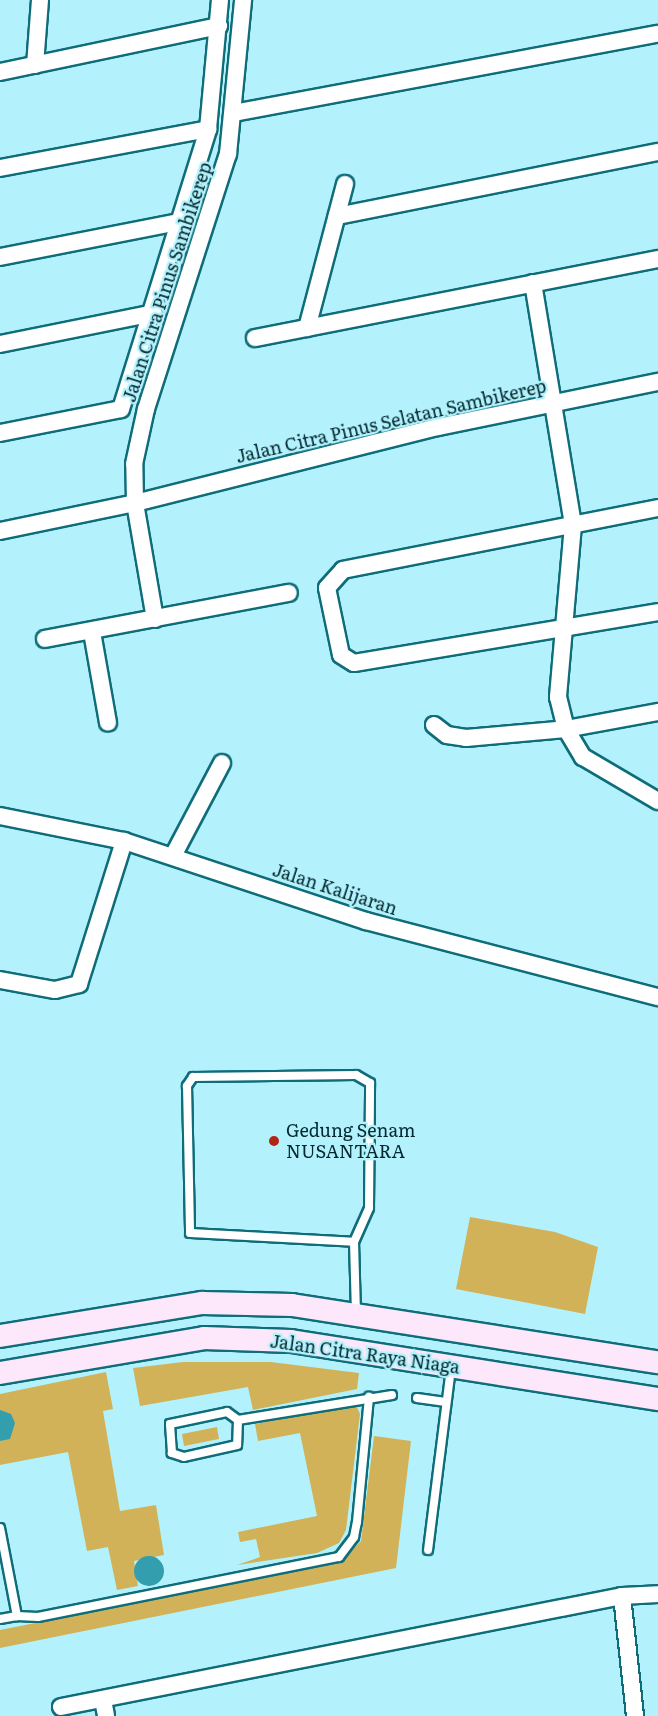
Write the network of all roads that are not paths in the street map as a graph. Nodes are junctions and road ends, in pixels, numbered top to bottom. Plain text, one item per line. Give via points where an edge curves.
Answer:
1 (40, 0) edge
2 (220, 0) edge
3 (243, 0) edge
4 (219, 26) junction
5 (658, 34) edge
6 (35, 64) junction
7 (0, 72) edge
8 (234, 113) junction
9 (208, 129) junction
10 (658, 152) edge
11 (0, 168) edge
12 (345, 183) dead end
13 (336, 216) junction
14 (183, 221) junction
15 (0, 257) edge
16 (658, 259) edge
17 (533, 283) junction
18 (154, 313) junction
19 (307, 328) junction
20 (255, 339) dead end
21 (0, 344) edge
22 (658, 382) edge
23 (555, 403) junction
24 (0, 433) edge
25 (135, 503) junction
26 (658, 508) edge
27 (573, 525) junction
28 (0, 531) edge
29 (289, 593) dead end
30 (658, 612) edge
31 (155, 619) junction
32 (560, 631) junction
33 (93, 632) junction
34 (45, 639) dead end
35 (658, 712) edge
36 (108, 723) dead end
37 (434, 725) dead end
38 (566, 729) junction
39 (222, 763) dead end
40 (658, 801) edge
41 (0, 816) edge
42 (124, 841) junction
43 (173, 856) junction
44 (0, 980) edge
45 (658, 997) edge
46 (354, 1242) junction
47 (356, 1315) junction
48 (0, 1336) edge
49 (658, 1362) edge
50 (452, 1365) junction
51 (0, 1373) edge
52 (392, 1395) dead end
53 (369, 1397) junction
54 (417, 1398) dead end
55 (658, 1399) edge
56 (446, 1402) junction
57 (238, 1420) junction
58 (0, 1528) edge
59 (429, 1550) dead end
60 (658, 1594) edge
61 (622, 1596) junction
62 (17, 1616) junction
63 (0, 1619) edge
64 (60, 1707) dead end
65 (104, 1708) edge
66 (634, 1716) edge

1 - 6 street
2 - 4 street
3 - 8 street, Jalan Citra Pinus Sambikerep
4 - 6 street
4 - 9 street
5 - 8 street
6 - 7 street
8 - 25 street, Jalan Citra Pinus Sambikerep via 210,221 146,409 134,464
9 - 11 street
9 - 14 street
10 - 13 street
12 - 13 street
13 - 19 street
14 - 15 street
14 - 18 street
16 - 17 street
17 - 19 street
17 - 23 street
18 - 21 street
18 - 24 street via 121,408
19 - 20 street
22 - 23 street, Jalan Citra Pinus Selatan Sambikerep
23 - 25 street, Jalan Citra Pinus Selatan Sambikerep
23 - 27 street
25 - 28 street, Jalan Citra Pinus Selatan Sambikerep
25 - 31 street, Jalan Citra Pinus Sambikerep
26 - 27 street
27 - 32 street
27 - 32 street via 343,570 327,588 339,648 349,662
29 - 31 street
30 - 32 street
31 - 33 street
32 - 38 street via 556,673
33 - 34 street
33 - 36 street
35 - 38 street
37 - 38 street via 460,738
38 - 40 street via 583,758
39 - 43 street
41 - 42 street, Jalan Kalijaran
42 - 43 street, Jalan Kalijaran
42 - 44 street via 79,984 55,990
43 - 45 street, Jalan Kalijaran via 366,921
46 - 46 lane via 190,1233 187,1086 193,1077 356,1075 370,1083 369,1208
46 - 47 lane
47 - 48 street, Jalan Citra Raya Niaga via 292,1305 202,1303
47 - 49 street, Jalan Citra Raya Niaga
50 - 51 street, Jalan Citra Raya Niaga via 291,1341 204,1338
50 - 55 street, Jalan Citra Raya Niaga
50 - 56 lane
52 - 53 lane
53 - 57 lane
53 - 62 lane via 357,1522 354,1537 339,1557 38,1617
54 - 56 lane
56 - 59 lane
57 - 57 lane via 241,1438 233,1447 180,1458 170,1449 167,1429 174,1422 227,1412
58 - 62 lane
60 - 61 street
61 - 65 street
61 - 66 street
62 - 63 lane
64 - 65 street

